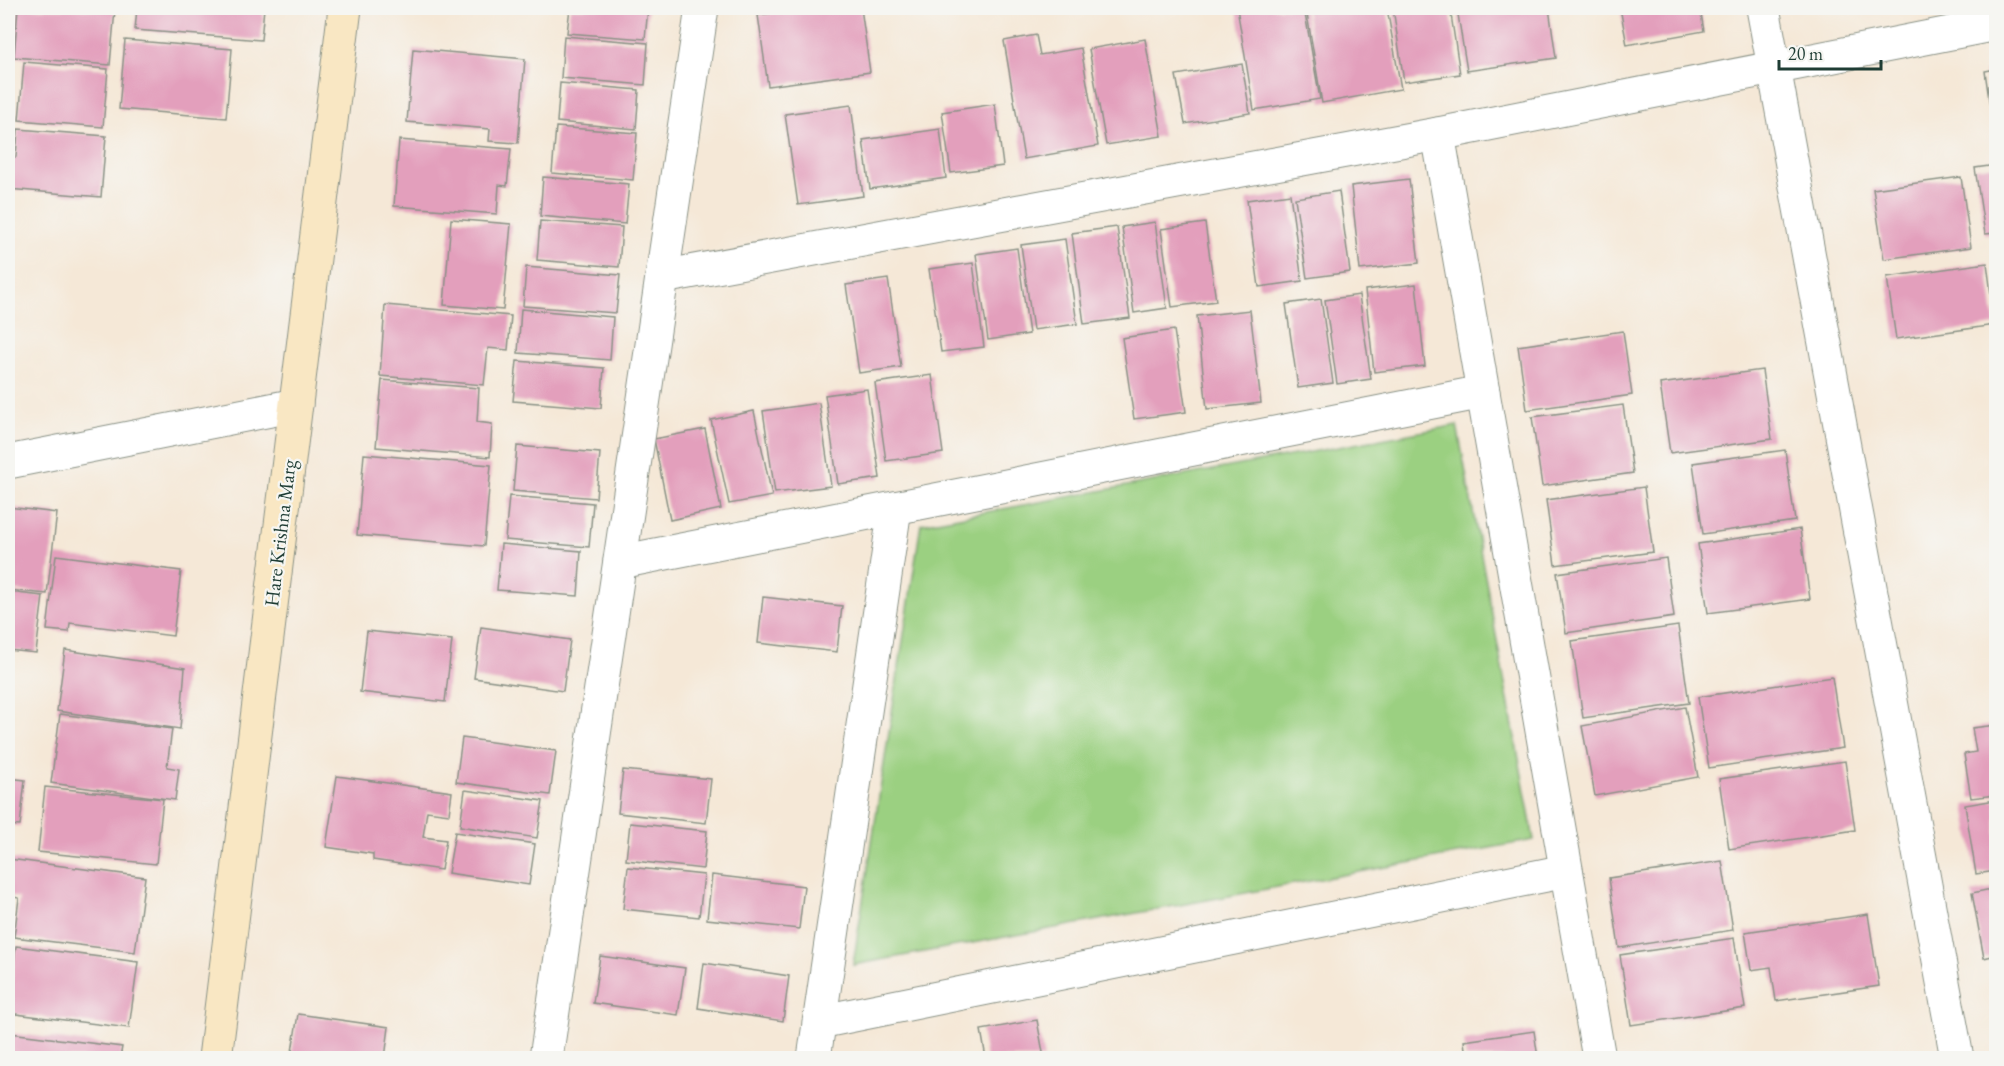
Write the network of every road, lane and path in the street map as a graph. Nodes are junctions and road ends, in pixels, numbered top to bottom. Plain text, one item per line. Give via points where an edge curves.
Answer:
1 (345, 8) edge
2 (702, 8) edge
3 (1763, 8) edge
4 (1996, 24) edge
5 (1774, 69) junction
6 (1438, 134) junction
7 (662, 277) junction
8 (1483, 392) junction
9 (296, 405) junction
10 (8, 462) edge
11 (895, 508) junction
12 (620, 562) junction
13 (1566, 871) junction
14 (819, 1022) junction
15 (215, 1059) edge
16 (546, 1059) edge
17 (814, 1059) edge
18 (1599, 1059) edge
19 (1958, 1059) edge

1 - 9 street, Hare Krishna Marg
2 - 7 street
3 - 5 street
4 - 5 street
5 - 6 street
5 - 19 street
6 - 7 street
6 - 8 street
7 - 12 street
8 - 11 street
8 - 13 street
9 - 10 street
9 - 15 street, Hare Krishna Marg
11 - 12 street
11 - 14 street
12 - 16 street
13 - 14 street
13 - 18 street
14 - 17 street

